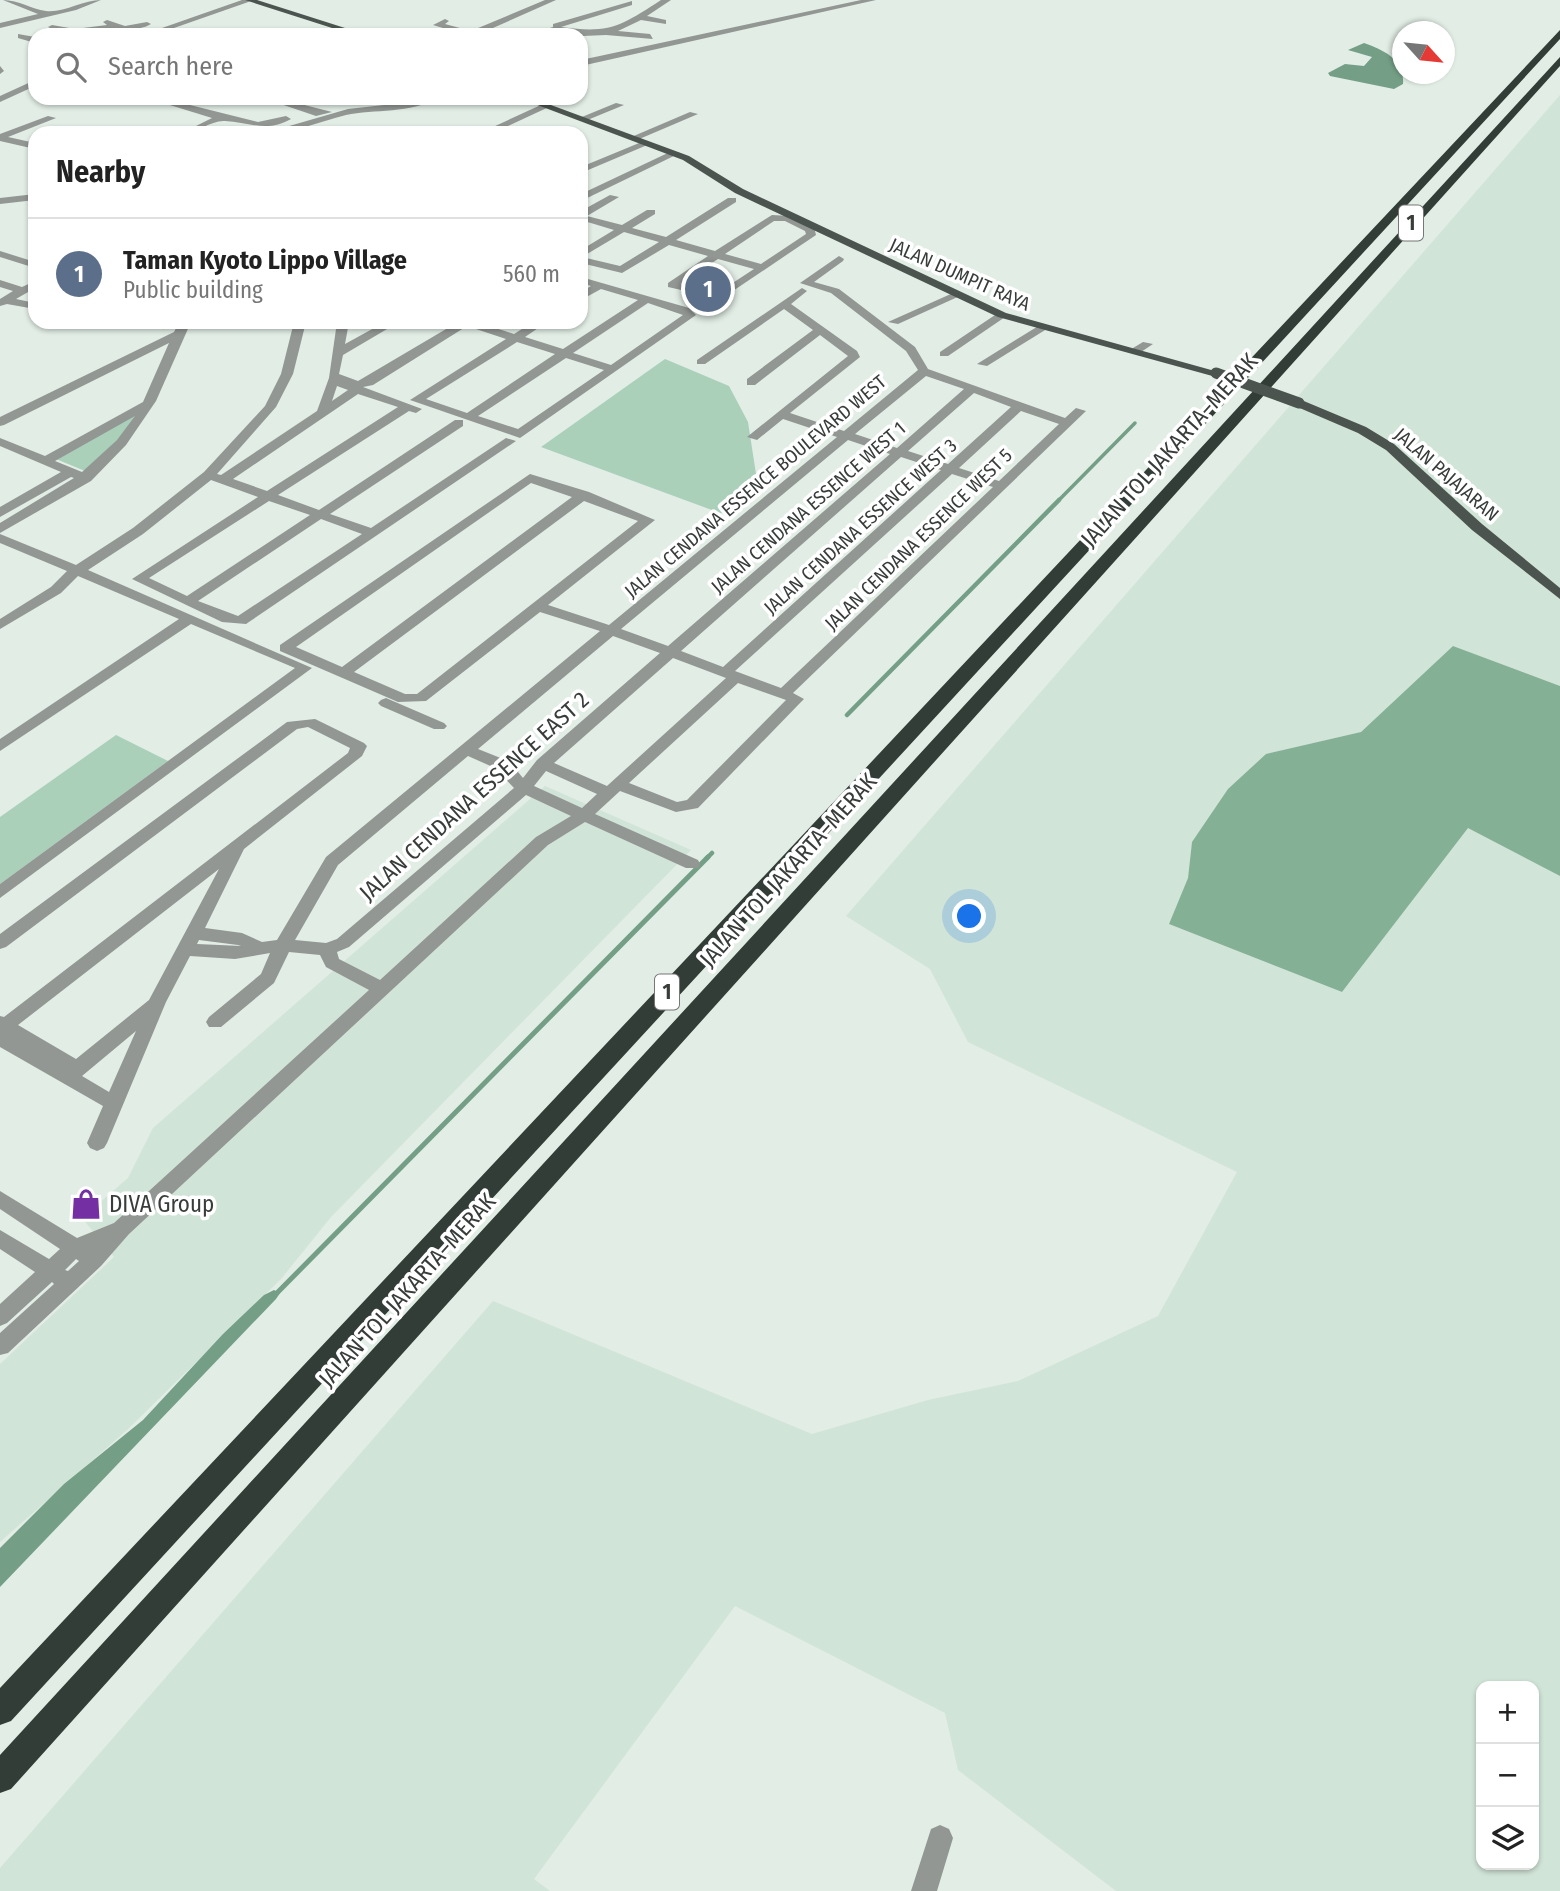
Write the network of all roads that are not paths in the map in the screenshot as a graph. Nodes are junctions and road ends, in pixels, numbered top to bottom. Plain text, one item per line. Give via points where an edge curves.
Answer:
1 (7, 0) edge
2 (97, 0) edge
3 (250, 0) edge
4 (552, 0) edge
5 (664, 0) edge
6 (872, 0) edge
7 (857, 2) edge
8 (628, 3) dead end
9 (47, 14) junction
10 (0, 16) edge
11 (639, 17) junction
12 (127, 18) dead end
13 (16, 20) junction
14 (442, 20) dead end
15 (105, 22) dead end
16 (663, 22) dead end
17 (146, 24) junction
18 (0, 26) edge
19 (116, 26) junction
20 (554, 27) junction
21 (102, 28) edge
22 (121, 28) edge
23 (128, 28) edge
24 (163, 28) joint
25 (340, 28) edge
26 (465, 28) edge
27 (491, 28) edge
28 (551, 28) edge
29 (557, 28) edge
30 (603, 32) junction
31 (1560, 33) edge
32 (21, 36) dead end
33 (588, 36) edge
34 (650, 37) dead end
35 (28, 38) edge
36 (1560, 60) edge
37 (588, 61) edge
38 (28, 86) edge
39 (0, 99) edge
40 (175, 105) edge
41 (285, 105) edge
42 (352, 105) edge
43 (407, 105) edge
44 (620, 105) dead end
45 (545, 106) joint
46 (316, 113) junction
47 (693, 114) dead end
48 (221, 117) junction
49 (51, 118) dead end
50 (582, 119) junction
51 (31, 126) edge
52 (202, 126) edge
53 (296, 126) edge
54 (501, 126) edge
55 (28, 127) edge
56 (0, 138) edge
57 (634, 138) junction
58 (647, 143) junction
59 (28, 144) edge
60 (675, 153) junction
61 (588, 167) edge
62 (588, 195) edge
63 (614, 197) dead end
64 (28, 198) edge
65 (732, 200) dead end
66 (0, 201) edge
67 (588, 212) edge
68 (651, 212) dead end
69 (588, 218) edge
70 (624, 229) junction
71 (669, 241) junction
72 (588, 250) edge
73 (0, 254) edge
74 (716, 254) junction
75 (839, 259) dead end
76 (588, 262) edge
77 (28, 263) edge
78 (764, 268) junction
79 (588, 282) edge
80 (0, 283) edge
81 (600, 285) junction
82 (28, 288) edge
83 (802, 290) dead end
84 (23, 291) junction
85 (588, 293) edge
86 (957, 295) junction
87 (647, 299) junction
88 (3, 302) edge
89 (784, 303) junction
90 (28, 305) edge
91 (1002, 315) junction
92 (894, 322) dead end
93 (1044, 327) junction
94 (181, 329) edge
95 (298, 329) edge
96 (342, 329) edge
97 (380, 329) edge
98 (455, 329) edge
99 (487, 329) edge
100 (530, 329) edge
101 (821, 329) junction
102 (177, 335) junction
103 (515, 338) junction
104 (337, 353) junction
105 (563, 354) junction
106 (944, 354) dead end
107 (701, 362) dead end
108 (983, 364) dead end
109 (613, 369) junction
110 (924, 371) junction
111 (1216, 373) joint
112 (751, 382) dead end
113 (357, 389) junction
114 (970, 390) junction
115 (149, 403) junction
116 (408, 406) junction
117 (1018, 407) junction
118 (323, 410) junction
119 (1080, 411) dead end
120 (779, 417) junction
121 (464, 420) junction
122 (0, 422) edge
123 (1067, 423) junction
124 (839, 435) junction
125 (753, 437) dead end
126 (4, 448) edge
127 (899, 454) junction
128 (44, 461) junction
129 (951, 470) junction
130 (70, 472) junction
131 (209, 475) junction
132 (86, 478) junction
133 (224, 479) junction
134 (1003, 486) junction
135 (268, 495) junction
136 (589, 497) junction
137 (0, 513) edge
138 (322, 514) junction
139 (0, 529) edge
140 (372, 533) junction
141 (0, 538) edge
142 (74, 574) junction
143 (1560, 595) edge
144 (187, 602) junction
145 (544, 604) junction
146 (0, 612) edge
147 (189, 619) junction
148 (0, 625) edge
149 (611, 630) junction
150 (670, 652) junction
151 (305, 668) junction
152 (732, 674) junction
153 (350, 675) junction
154 (783, 694) junction
155 (439, 726) dead end
156 (0, 746) edge
157 (465, 749) junction
158 (533, 775) junction
159 (614, 789) junction
160 (584, 815) junction
161 (240, 845) junction
162 (692, 864) dead end
163 (0, 892) edge
164 (189, 941) junction
165 (0, 943) edge
166 (283, 945) junction
167 (327, 949) junction
168 (382, 989) junction
169 (157, 1002) junction
170 (215, 1022) dead end
171 (2, 1029) edge
172 (73, 1073) junction
173 (112, 1102) junction
174 (97, 1143) dead end
175 (0, 1199) edge
176 (122, 1228) junction
177 (0, 1238) edge
178 (75, 1248) junction
179 (94, 1260) junction
180 (51, 1271) junction
181 (69, 1283) junction
182 (0, 1317) edge
183 (0, 1346) edge
184 (0, 1710) edge
185 (0, 1779) edge
186 (940, 1838) dead end
187 (924, 1891) edge

1 - 9 street
2 - 9 street
3 - 24 street
3 - 25 main road
4 - 27 street
5 - 11 street
6 - 7 street
7 - 37 street
8 - 20 street
9 - 13 street
10 - 13 street
11 - 16 street
11 - 30 street
12 - 17 street
13 - 18 street
14 - 26 street
15 - 19 street
17 - 23 street
17 - 24 street
19 - 21 street
19 - 22 street
20 - 28 street
20 - 29 street
30 - 33 street
30 - 34 street
31 - 184 highway, JALAN TOL JAKARTA–MERAK / 1
32 - 35 street
36 - 185 highway, JALAN TOL JAKARTA–MERAK / 1
38 - 39 street
40 - 48 street
41 - 46 street
42 - 46 street
43 - 53 street via 348,112
44 - 50 street
45 - 50 main road, JALAN DUMPIT RAYA
45 - 54 street
46 - 48 street via 258,125
47 - 57 street
48 - 52 street
49 - 51 street
50 - 57 main road, JALAN DUMPIT RAYA
55 - 56 street
56 - 59 street
57 - 58 main road, JALAN DUMPIT RAYA
58 - 60 main road, JALAN DUMPIT RAYA
58 - 61 street
60 - 62 street
60 - 86 main road, JALAN DUMPIT RAYA via 739,191
63 - 67 street
64 - 66 street
65 - 71 street
68 - 70 street
69 - 70 street
70 - 71 street
70 - 72 street
71 - 74 street
71 - 76 street via 622,270
73 - 77 street
74 - 78 street
74 - 78 street via 672,285 719,297
74 - 78 street via 772,218 787,218 811,230 809,237
75 - 110 street via 804,283 835,291 911,349
79 - 81 street
80 - 84 street
81 - 85 street
81 - 87 street
82 - 84 street
83 - 89 street
84 - 88 street
86 - 91 main road, JALAN DUMPIT RAYA
86 - 92 street
87 - 105 street
87 - 109 street via 690,315
88 - 90 street
89 - 101 street
89 - 107 street
91 - 93 main road, JALAN DUMPIT RAYA
91 - 106 street
93 - 108 street
93 - 111 main road, JALAN DUMPIT RAYA via 1142,347
94 - 102 street
95 - 131 street via 287,374 270,407
96 - 104 street
97 - 104 street
98 - 104 street via 357,385 334,377
99 - 103 street
100 - 103 street
101 - 112 street
101 - 120 street via 854,357
102 - 115 street
102 - 122 street
103 - 105 street
103 - 121 street via 416,400
105 - 109 street
105 - 121 street
109 - 121 street via 520,434
110 - 114 street
110 - 124 street, JALAN CENDANA ESSENCE BOULEVARD WEST
111 - 143 main road, JALAN PAJAJARAN, bridge via 1299,403 1390,447
113 - 116 street
113 - 118 street
113 - 118 street via 332,381
114 - 117 street
114 - 127 street, JALAN CENDANA ESSENCE WEST 1
115 - 128 street
115 - 132 street via 123,443
116 - 121 street
116 - 135 street
117 - 123 street
117 - 129 street, JALAN CENDANA ESSENCE WEST 3
118 - 133 street
119 - 123 street, JALAN CENDANA ESSENCE WEST 5
120 - 124 street via 816,432
120 - 125 street
121 - 138 street
121 - 140 street via 510,441
123 - 134 street, JALAN CENDANA ESSENCE WEST 5
124 - 127 street
124 - 149 street, JALAN CENDANA ESSENCE BOULEVARD WEST
126 - 128 street
127 - 129 street
127 - 150 street, JALAN CENDANA ESSENCE WEST 1
128 - 130 street
129 - 134 street
129 - 152 street, JALAN CENDANA ESSENCE WEST 3
130 - 132 street
130 - 137 street
131 - 133 street
131 - 142 street
132 - 139 street
133 - 135 street
134 - 154 street, JALAN CENDANA ESSENCE WEST 5
135 - 138 street
135 - 144 street via 139,579
136 - 145 street via 649,520
136 - 153 street
136 - 153 street via 536,479 524,481 285,648
138 - 140 street
138 - 144 street
140 - 144 street via 248,618 233,621
141 - 142 street
142 - 146 street via 44,585
142 - 147 street
142 - 148 street via 49,596
145 - 149 street
145 - 153 street via 421,698 403,699
147 - 151 street
147 - 156 street
149 - 150 street
149 - 157 street, JALAN CENDANA ESSENCE BOULEVARD WEST
150 - 152 street
150 - 158 street, JALAN CENDANA ESSENCE EAST 2
151 - 155 street
151 - 163 street
152 - 154 street
152 - 159 street, JALAN CENDANA ESSENCE WEST 3
154 - 159 street via 796,699 692,804 676,807
157 - 158 street
157 - 166 street, JALAN CENDANA ESSENCE BOULEVARD WEST via 332,861
158 - 159 street
158 - 160 street
158 - 167 street, JALAN CENDANA ESSENCE EAST 2 via 344,943
159 - 160 street, JALAN CENDANA ESSENCE WEST 3
160 - 162 street
160 - 168 street, JALAN CENDANA ESSENCE WEST 3 via 542,841
161 - 164 street
161 - 165 street via 354,756 359,746 310,722 292,725
161 - 171 street
164 - 166 street via 235,953
164 - 169 street
166 - 167 street
166 - 170 street, JALAN CENDANA ESSENCE BOULEVARD WEST via 268,978
167 - 168 street via 332,962
168 - 176 street, JALAN CENDANA ESSENCE WEST 3
169 - 172 street
169 - 173 street
171 - 172 street
172 - 173 street
173 - 174 street
175 - 178 street
176 - 178 street
176 - 179 street
177 - 180 street
178 - 179 street
178 - 180 street
179 - 181 street
180 - 181 street
180 - 182 street
181 - 183 street
186 - 187 street

